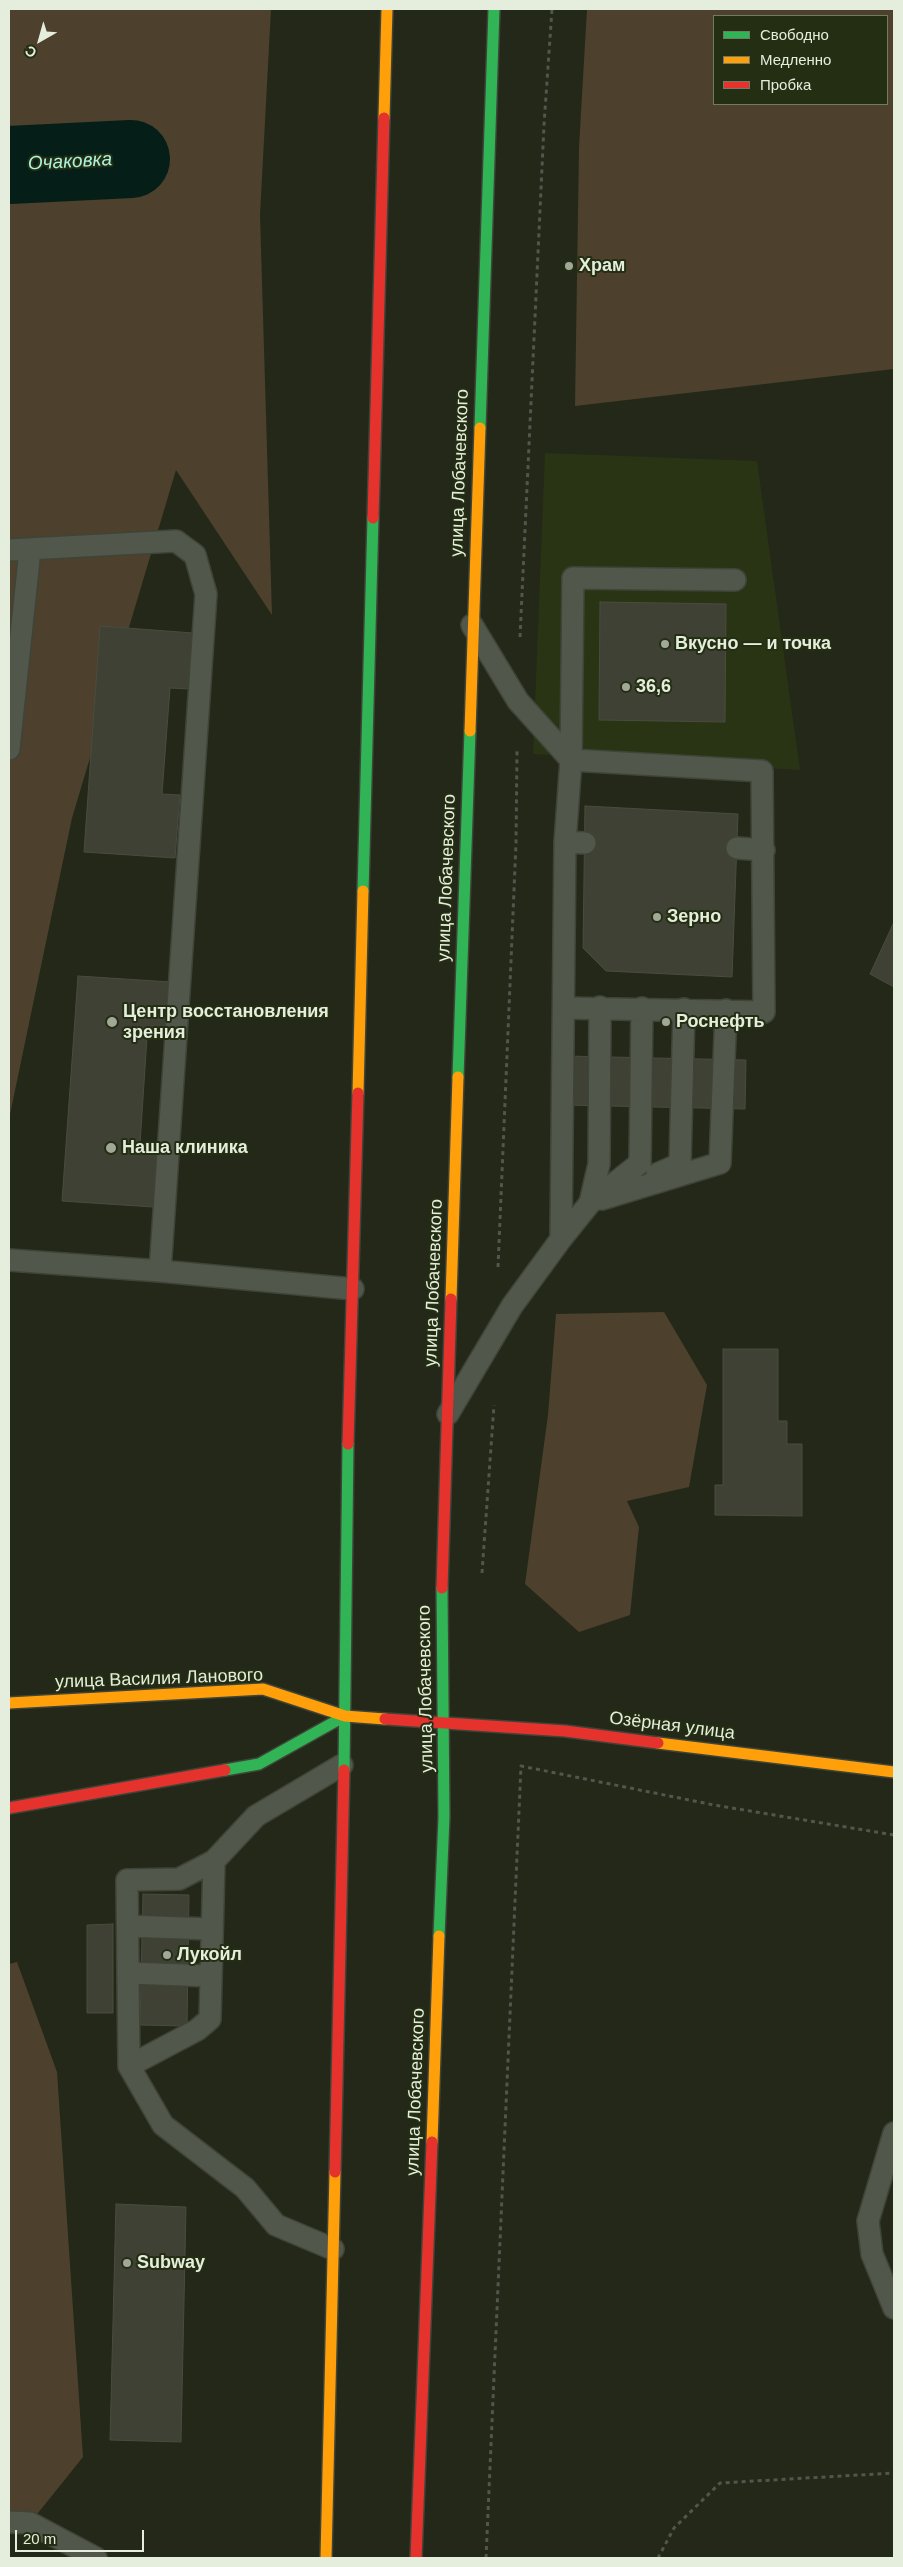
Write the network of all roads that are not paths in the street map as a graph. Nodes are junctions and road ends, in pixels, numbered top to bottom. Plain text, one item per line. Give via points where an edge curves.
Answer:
1 (387, 9) edge
2 (494, 9) edge
3 (9, 550) edge
4 (30, 550) junction
5 (735, 580) dead end
6 (472, 625) junction
7 (9, 749) edge
8 (571, 760) junction
9 (736, 848) dead end
10 (764, 850) junction
11 (566, 1008) junction
12 (600, 1008) junction
13 (642, 1008) junction
14 (684, 1009) junction
15 (726, 1010) junction
16 (590, 1203) junction
17 (562, 1239) junction
18 (9, 1260) edge
19 (160, 1271) junction
20 (353, 1289) junction
21 (447, 1414) junction
22 (9, 1703) edge
23 (345, 1716) junction
24 (445, 1721) junction
25 (342, 1765) junction
26 (894, 1772) edge
27 (9, 1808) edge
28 (214, 1861) junction
29 (128, 1926) junction
30 (211, 1929) junction
31 (129, 1973) junction
32 (210, 1976) junction
33 (128, 2066) junction
34 (894, 2133) edge
35 (889, 2154) edge
36 (333, 2249) junction
37 (894, 2308) edge
38 (9, 2522) edge
39 (96, 2558) edge
40 (326, 2558) edge
41 (416, 2558) edge

1 - 20 main road
2 - 6 main road, улица Лобачевского
3 - 4 lane
4 - 7 lane
4 - 19 lane via 176,541 195,555 206,594
5 - 8 lane via 573,578
6 - 8 lane via 518,702
6 - 21 main road, улица Лобачевского
8 - 10 lane via 762,771
8 - 11 lane via 575,842 564,954
9 - 10 lane
10 - 15 lane via 764,1012
11 - 12 lane
11 - 17 lane
12 - 13 lane
12 - 16 lane via 599,1164
13 - 14 lane
13 - 16 lane via 640,1163
14 - 15 lane
14 - 16 lane via 680,1164
15 - 16 lane via 720,1164
16 - 17 lane
17 - 21 lane via 512,1306
18 - 19 lane
19 - 20 lane
20 - 23 main road via 345,1561
21 - 24 main road, улица Лобачевского via 442,1570
22 - 23 main road, улица Василия Ланового via 263,1689
23 - 24 main road, улица Василия Ланового
23 - 25 main road
23 - 27 main road via 258,1764
24 - 26 main road, Озёрная улица via 565,1731
24 - 41 main road, улица Лобачевского
25 - 28 lane via 256,1816
25 - 36 main road
28 - 29 lane via 179,1879 127,1880
28 - 30 lane
29 - 30 lane
29 - 31 lane
30 - 32 lane
31 - 32 lane
31 - 33 lane
32 - 33 lane via 210,2019 197,2030
33 - 36 lane via 163,2125 246,2188 276,2225
34 - 35 lane
35 - 37 lane via 868,2221 872,2254
36 - 40 main road
38 - 39 lane via 30,2522

